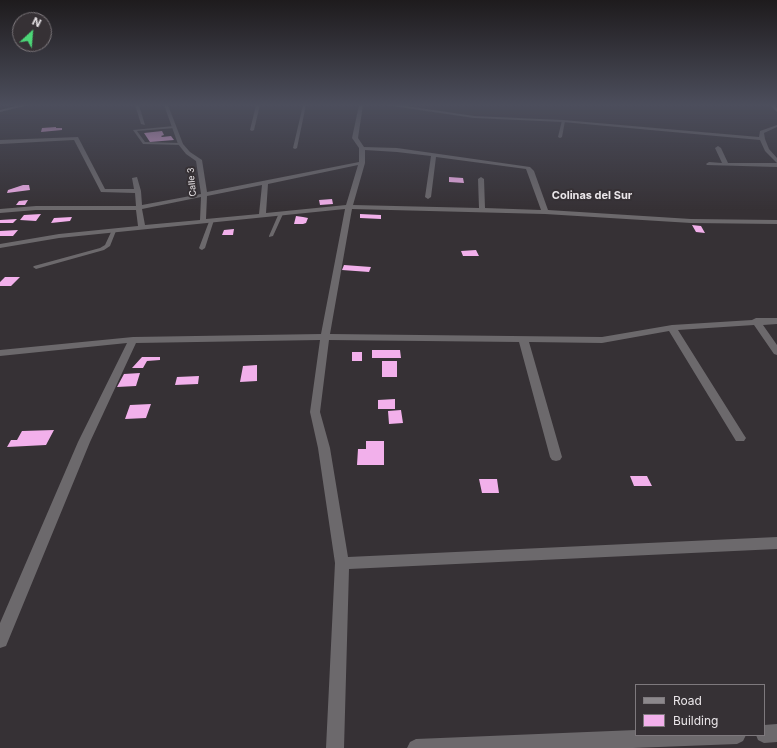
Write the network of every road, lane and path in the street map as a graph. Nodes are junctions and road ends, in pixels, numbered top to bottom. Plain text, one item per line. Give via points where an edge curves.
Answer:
1 (762, 139) edge
2 (40, 140) edge
3 (77, 140) edge
4 (141, 140) edge
5 (179, 140) edge
6 (297, 140) edge
7 (357, 140) edge
8 (0, 142) edge
9 (181, 144) junction
10 (295, 148) dead end
11 (362, 148) junction
12 (718, 148) dead end
13 (434, 155) junction
14 (777, 161) edge
15 (362, 163) junction
16 (709, 164) dead end
17 (726, 164) junction
18 (777, 165) edge
19 (135, 178) dead end
20 (481, 179) dead end
21 (264, 183) junction
22 (138, 191) junction
23 (204, 195) junction
24 (428, 197) dead end
25 (349, 207) junction
26 (139, 208) junction
27 (0, 210) edge
28 (482, 210) junction
29 (545, 212) junction
30 (281, 214) junction
31 (262, 216) junction
32 (212, 220) junction
33 (203, 221) junction
34 (777, 222) edge
35 (142, 228) junction
36 (114, 231) junction
37 (272, 236) dead end
38 (0, 246) edge
39 (202, 248) dead end
40 (36, 267) dead end
41 (756, 321) junction
42 (777, 321) edge
43 (672, 328) junction
44 (325, 337) junction
45 (523, 339) junction
46 (133, 340) junction
47 (777, 352) edge
48 (0, 353) edge
49 (740, 438) dead end
50 (556, 457) dead end
51 (777, 543) edge
52 (342, 563) junction
53 (0, 641) edge
54 (777, 733) edge
55 (765, 734) edge
56 (712, 736) edge
57 (335, 748) edge
58 (416, 748) edge

1 - 14 street
2 - 8 street
3 - 22 street via 103,191
4 - 9 lane via 144,144
5 - 9 street, Calle 3
6 - 10 lane
7 - 11 street
9 - 23 street, Calle 3 via 188,154 200,160
11 - 13 street
11 - 15 street
12 - 17 street
13 - 24 street
13 - 29 street via 528,168 532,171
15 - 21 street
15 - 25 street
16 - 17 street
17 - 18 street
19 - 22 street
20 - 28 street
21 - 23 street
21 - 31 street
22 - 26 street
23 - 26 street
23 - 33 street, Calle 3
25 - 28 street
25 - 30 street
25 - 44 street
26 - 27 street
26 - 35 street
28 - 29 street
29 - 34 street via 668,220
30 - 31 street
30 - 37 lane
31 - 32 street
32 - 33 street
32 - 39 lane
33 - 35 street
35 - 36 street
36 - 38 street
36 - 40 lane via 107,246 102,250
41 - 42 street
41 - 43 street
41 - 47 street
43 - 45 street via 602,340
43 - 49 street
44 - 45 street
44 - 46 street
44 - 52 street via 315,412 324,448
45 - 50 street
46 - 48 street
46 - 53 street via 84,442
51 - 52 street
52 - 57 street
54 - 55 street
56 - 58 street

